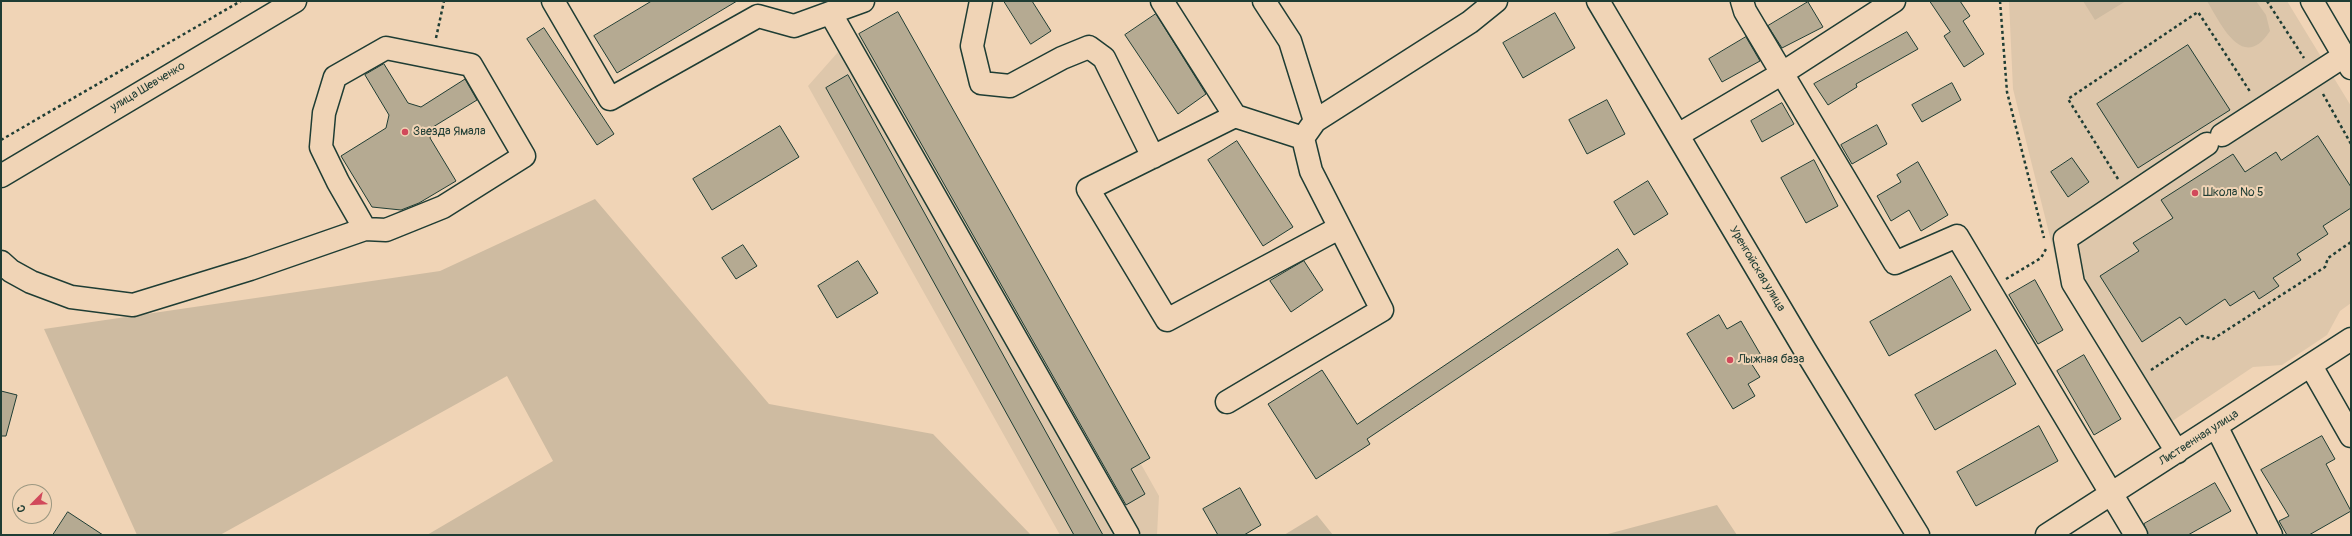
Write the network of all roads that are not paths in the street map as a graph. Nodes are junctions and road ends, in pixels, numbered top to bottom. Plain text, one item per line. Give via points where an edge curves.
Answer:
1 (295, 1) edge
2 (553, 1) edge
3 (863, 1) edge
4 (981, 1) edge
5 (1162, 1) edge
6 (1264, 1) edge
7 (1496, 1) edge
8 (1598, 1) edge
9 (1742, 1) edge
10 (1894, 1) edge
11 (2312, 1) edge
12 (267, 8) edge
13 (831, 14) junction
14 (2347, 62) edge
15 (1782, 74) junction
16 (1235, 116) junction
17 (1309, 130) junction
18 (1678, 135) junction
19 (1154, 157) junction
20 (1, 176) edge
21 (1339, 228) junction
22 (365, 229) junction
23 (1, 262) edge
24 (2351, 339) edge
25 (2311, 366) junction
26 (1227, 402) dead end
27 (2217, 428) junction
28 (2351, 436) edge
29 (2177, 452) junction
30 (2112, 494) junction
31 (1128, 535) edge
32 (1918, 535) edge
33 (2047, 535) edge
34 (2136, 535) edge
35 (2271, 535) edge

1 - 12 street, улица Шевченко
2 - 13 street via 610,98 758,16 794,26
3 - 13 street
4 - 19 street via 972,46 981,83 1010,86 1062,58 1089,47 1104,58
5 - 16 street
6 - 17 street via 1290,41
7 - 17 street via 1470,22
8 - 18 street, Уренгойская улица
9 - 15 street via 1745,11
10 - 15 street
11 - 14 street
12 - 20 street, улица Шевченко
13 - 31 street
14 - 29 street via 2261,108 2065,239 2073,284
15 - 18 street
15 - 30 street via 1895,263 1957,236
16 - 17 street
16 - 19 street
17 - 21 street via 1310,171
18 - 32 street, Уренгойская улица
19 - 21 street via 1088,189 1167,320
21 - 26 street via 1382,310
22 - 22 street via 386,230 443,207 524,156 471,64 386,48 335,77 324,114 321,147
22 - 23 street via 250,269 133,305 71,297 31,282
24 - 25 street, Лиственная улица
25 - 27 street, Лиственная улица
25 - 28 street
27 - 29 street, Лиственная улица
27 - 35 street
29 - 30 street, Лиственная улица
30 - 33 street, Лиственная улица
30 - 34 street

